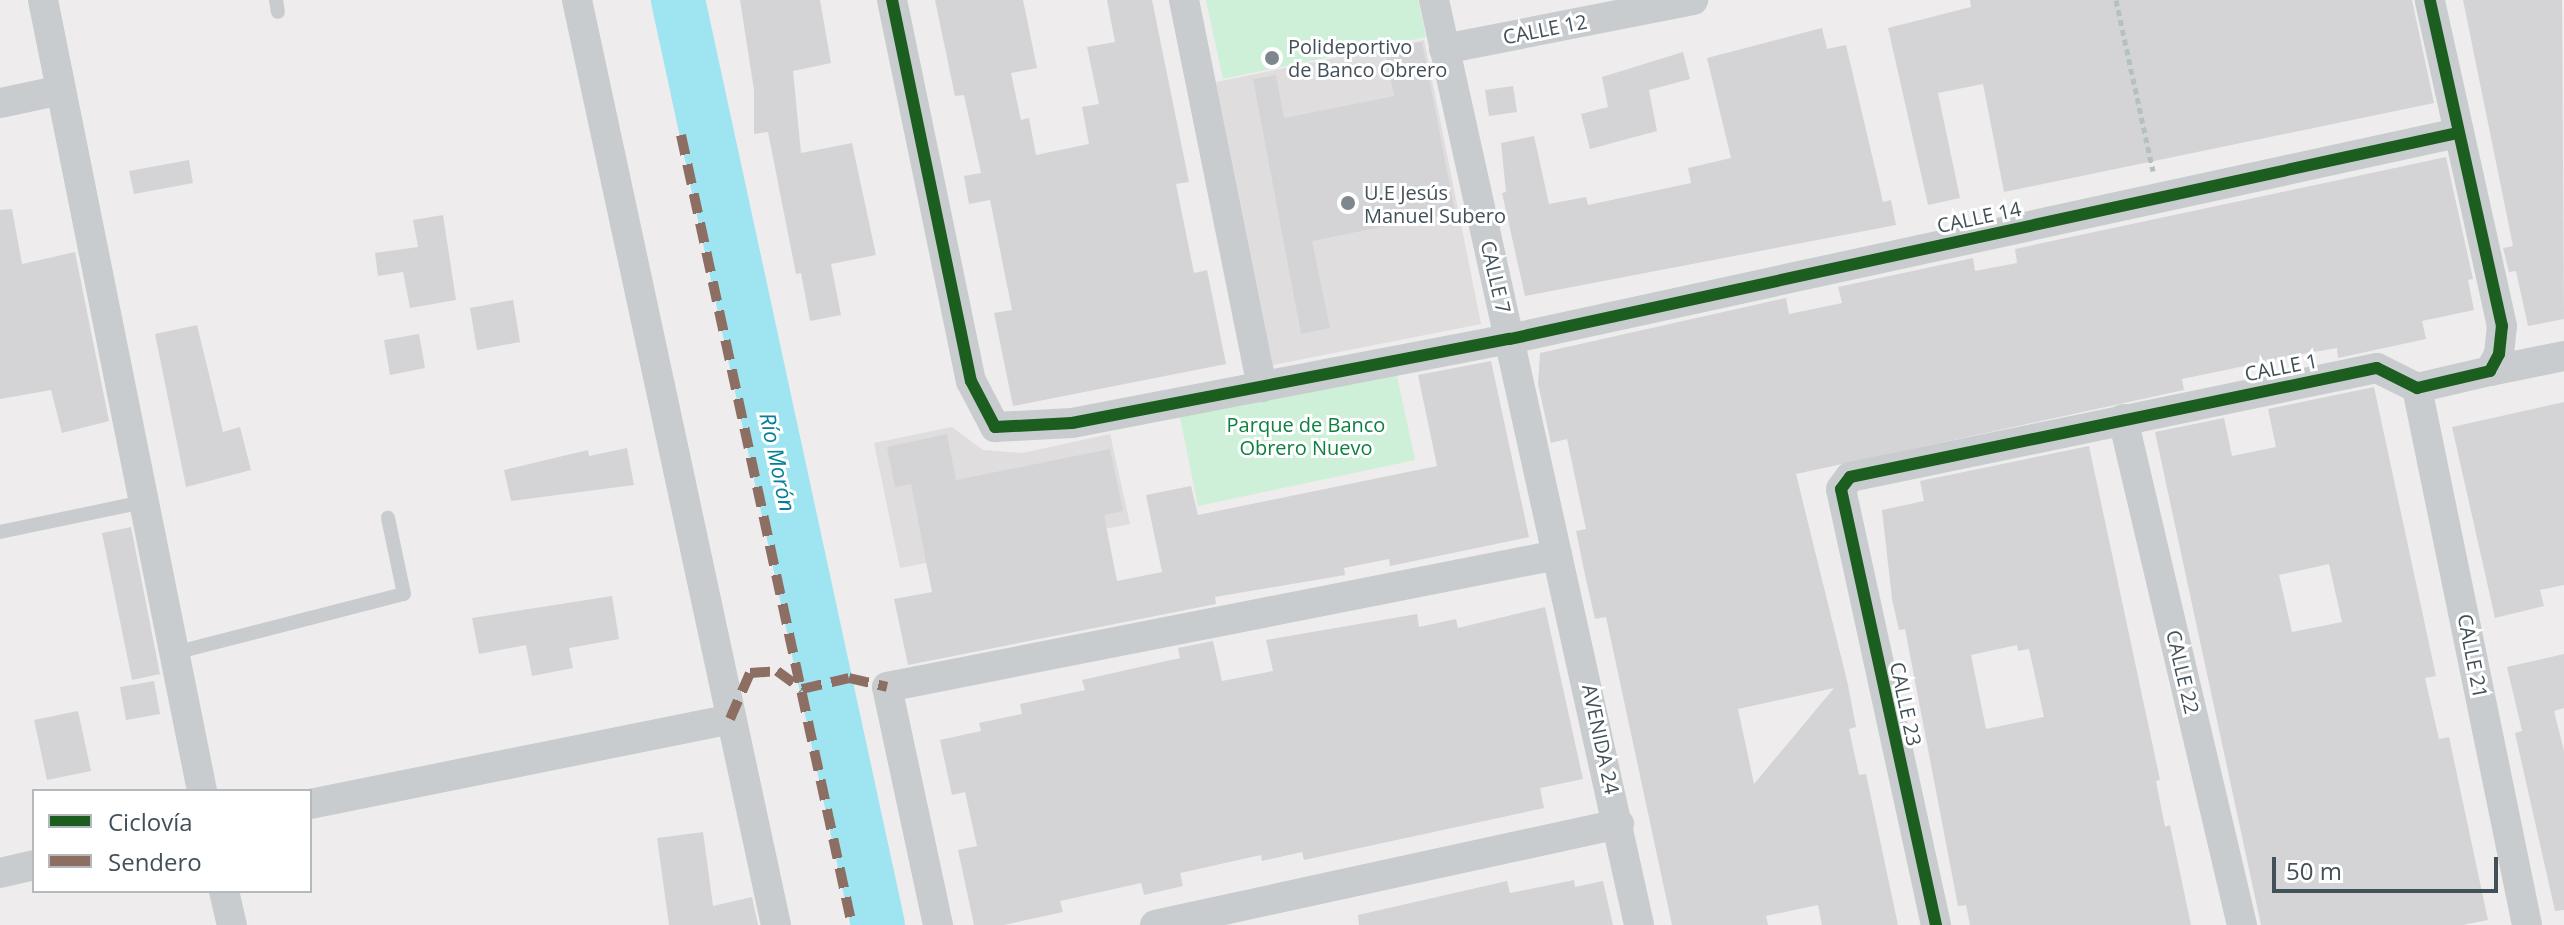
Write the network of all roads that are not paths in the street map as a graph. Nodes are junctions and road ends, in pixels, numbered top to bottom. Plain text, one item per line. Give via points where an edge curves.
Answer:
1 (43, 0) edge
2 (577, 0) edge
3 (892, 0) edge
4 (1184, 0) edge
5 (1434, 0) edge
6 (1693, 0) edge
7 (2430, 0) edge
8 (1444, 49) junction
9 (61, 90) junction
10 (0, 103) edge
11 (2457, 133) junction
12 (1510, 339) junction
13 (2564, 356) edge
14 (2490, 371) junction
15 (1262, 387) junction
16 (2417, 388) junction
17 (2123, 419) junction
18 (1841, 489) joint
19 (144, 502) junction
20 (388, 518) dead end
21 (0, 532) edge
22 (1557, 555) junction
23 (174, 653) junction
24 (730, 719) junction
25 (202, 789) edge
26 (312, 804) edge
27 (1619, 824) junction
28 (32, 865) edge
29 (0, 873) edge
30 (224, 893) edge
31 (232, 925) edge
32 (776, 925) edge
33 (938, 925) edge
34 (1155, 925) edge
35 (1639, 925) edge
36 (1936, 925) edge
37 (2242, 925) edge
38 (2527, 925) edge

1 - 9 street
2 - 24 street
3 - 15 street, CALLE 14 via 971,381 995,427 1072,423
4 - 15 street
5 - 8 street, CALLE 7
6 - 8 street, CALLE 12
7 - 11 street
8 - 12 street, CALLE 7
9 - 10 street
9 - 19 street
11 - 12 street, CALLE 14
11 - 14 street via 2502,326 2499,354
12 - 15 street, CALLE 14
12 - 22 street, CALLE 7
13 - 14 street
14 - 16 street
16 - 17 street, CALLE 1 via 2377,368
16 - 38 street, CALLE 21
17 - 18 street, CALLE 1 via 1850,477
17 - 37 street, CALLE 22
18 - 36 street, CALLE 23
19 - 21 lane
19 - 23 street
20 - 23 lane via 404,594
22 - 27 street, AVENIDA 24
22 - 33 street via 887,687
23 - 25 street
24 - 26 street
24 - 32 street
27 - 34 street
27 - 35 street, AVENIDA 24
28 - 29 street
30 - 31 street

